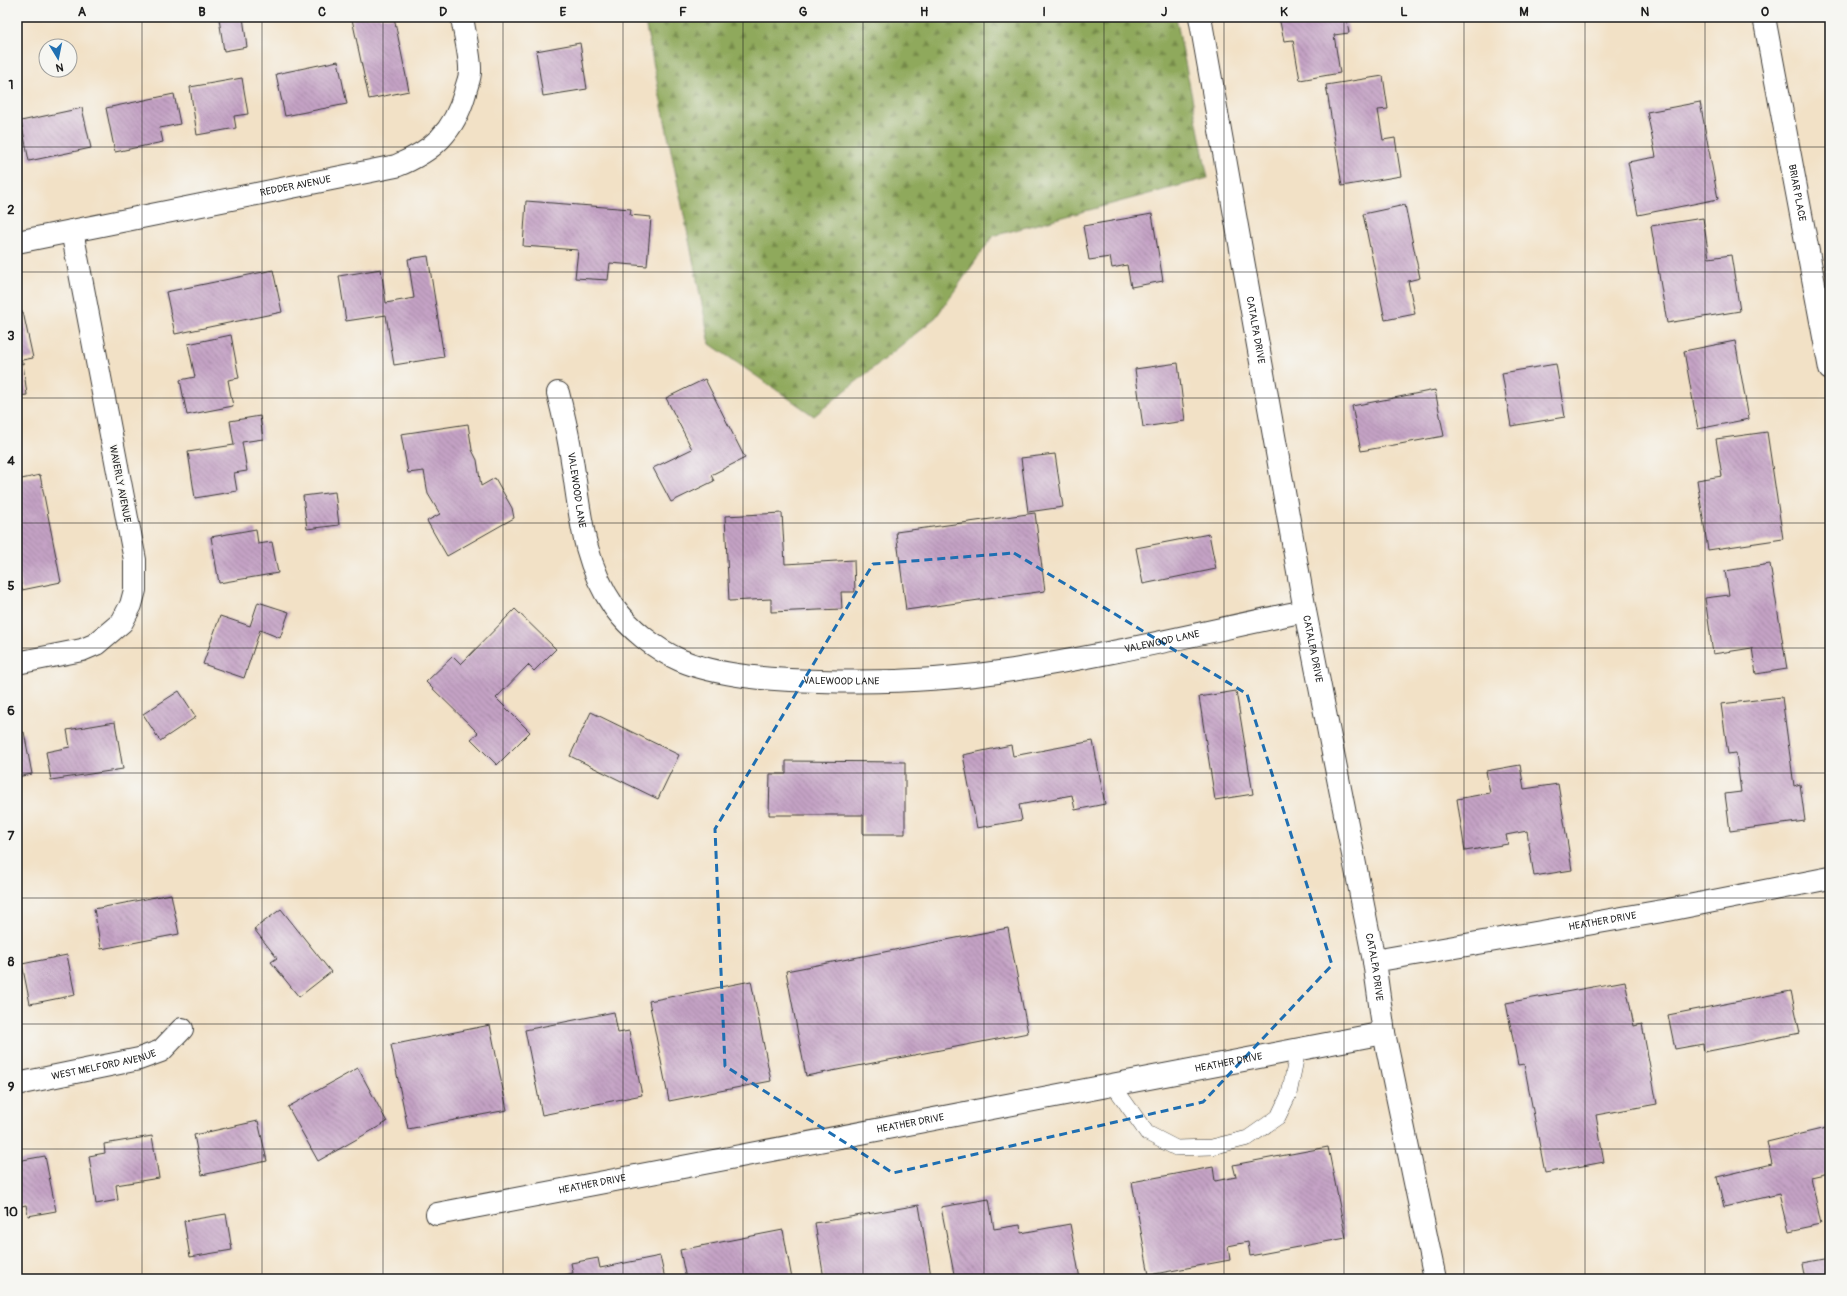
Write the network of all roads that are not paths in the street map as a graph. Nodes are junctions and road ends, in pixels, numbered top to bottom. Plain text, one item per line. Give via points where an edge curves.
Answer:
1 (462, 17) edge
2 (1200, 17) edge
3 (1764, 17) edge
4 (72, 231) junction
5 (17, 242) edge
6 (1830, 369) edge
7 (558, 394) dead end
8 (1305, 611) junction
9 (17, 663) edge
10 (1830, 878) edge
11 (1374, 961) junction
12 (182, 1029) dead end
13 (1384, 1033) junction
14 (1298, 1050) junction
15 (17, 1084) edge
16 (1112, 1085) junction
17 (437, 1214) dead end
18 (1435, 1279) edge

1 - 4 street, REDDER AVENUE via 470,72 460,112 442,137 412,159 396,166
2 - 8 street, CATALPA DRIVE
3 - 6 street, BRIAR PLACE
4 - 5 street, REDDER AVENUE
4 - 9 street, WAVERLY AVENUE via 135,560 135,590 122,622 96,644 82,650
7 - 8 street, VALEWOOD LANE via 571,451 582,530 587,552 600,581 614,607 634,629 679,660 747,676 799,681 923,680 1012,670
8 - 11 street, CATALPA DRIVE
10 - 11 street, HEATHER DRIVE via 1668,910
11 - 13 street, CATALPA DRIVE
12 - 15 street, WEST MELFORD AVENUE via 161,1051 139,1059
13 - 14 street, HEATHER DRIVE
13 - 18 street, CATALPA DRIVE
14 - 16 street, HEATHER DRIVE
14 - 16 lane via 1289,1094 1278,1117 1248,1138 1212,1147 1176,1148 1146,1133
16 - 17 street, HEATHER DRIVE

